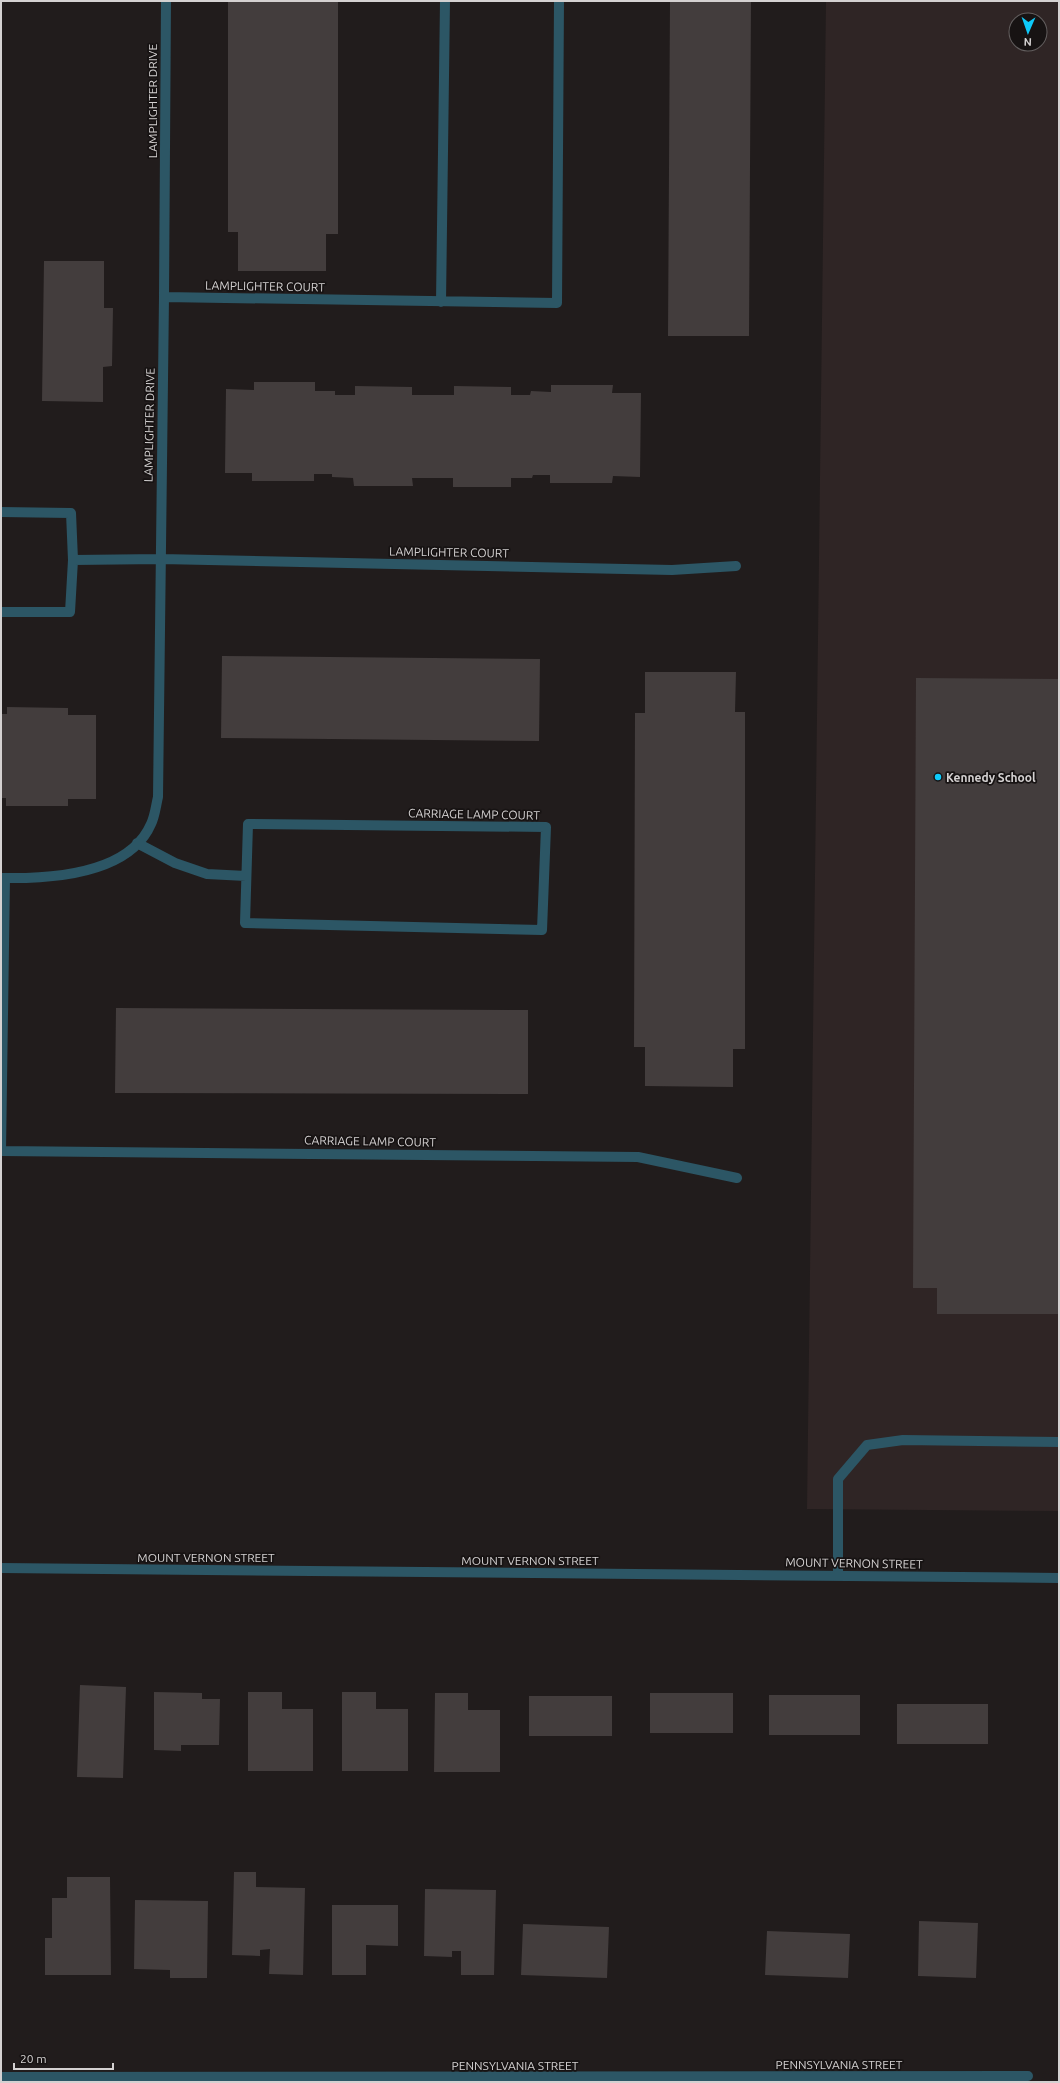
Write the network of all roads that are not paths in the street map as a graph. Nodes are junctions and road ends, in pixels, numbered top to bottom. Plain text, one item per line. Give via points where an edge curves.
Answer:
1 (166, 1) edge
2 (445, 1) edge
3 (559, 1) edge
4 (164, 297) junction
5 (441, 302) junction
6 (1, 512) edge
7 (160, 559) junction
8 (73, 560) junction
9 (736, 566) dead end
10 (1, 612) edge
11 (137, 843) junction
12 (246, 876) junction
13 (3, 878) edge
14 (1, 1151) edge
15 (737, 1178) dead end
16 (1059, 1442) edge
17 (1, 1568) edge
18 (838, 1576) junction
19 (1059, 1578) edge
20 (1028, 2076) dead end
21 (1, 2077) edge
22 (440, 2080) edge

1 - 4 street, LAMPLIGHTER DRIVE
2 - 5 street
3 - 5 street, LAMPLIGHTER COURT via 557,303
4 - 5 street, LAMPLIGHTER COURT
4 - 7 street, LAMPLIGHTER DRIVE
6 - 8 street via 71,513
7 - 8 street, LAMPLIGHTER COURT
7 - 9 street, LAMPLIGHTER COURT via 664,569
7 - 11 street, LAMPLIGHTER DRIVE via 158,797 151,824
8 - 10 street via 70,612
11 - 12 street via 175,863 206,874
11 - 13 street, LAMPLIGHTER DRIVE via 121,857 100,867 63,876
12 - 12 street, CARRIAGE LAMP COURT via 246,923 542,930 546,827 248,824
13 - 14 street, CARRIAGE LAMP COURT
14 - 15 street, CARRIAGE LAMP COURT via 638,1157
16 - 18 street via 902,1440 867,1445 838,1479
17 - 18 street, MOUNT VERNON STREET
18 - 19 street, MOUNT VERNON STREET
20 - 22 street, PENNSYLVANIA STREET
21 - 22 street, PENNSYLVANIA STREET

